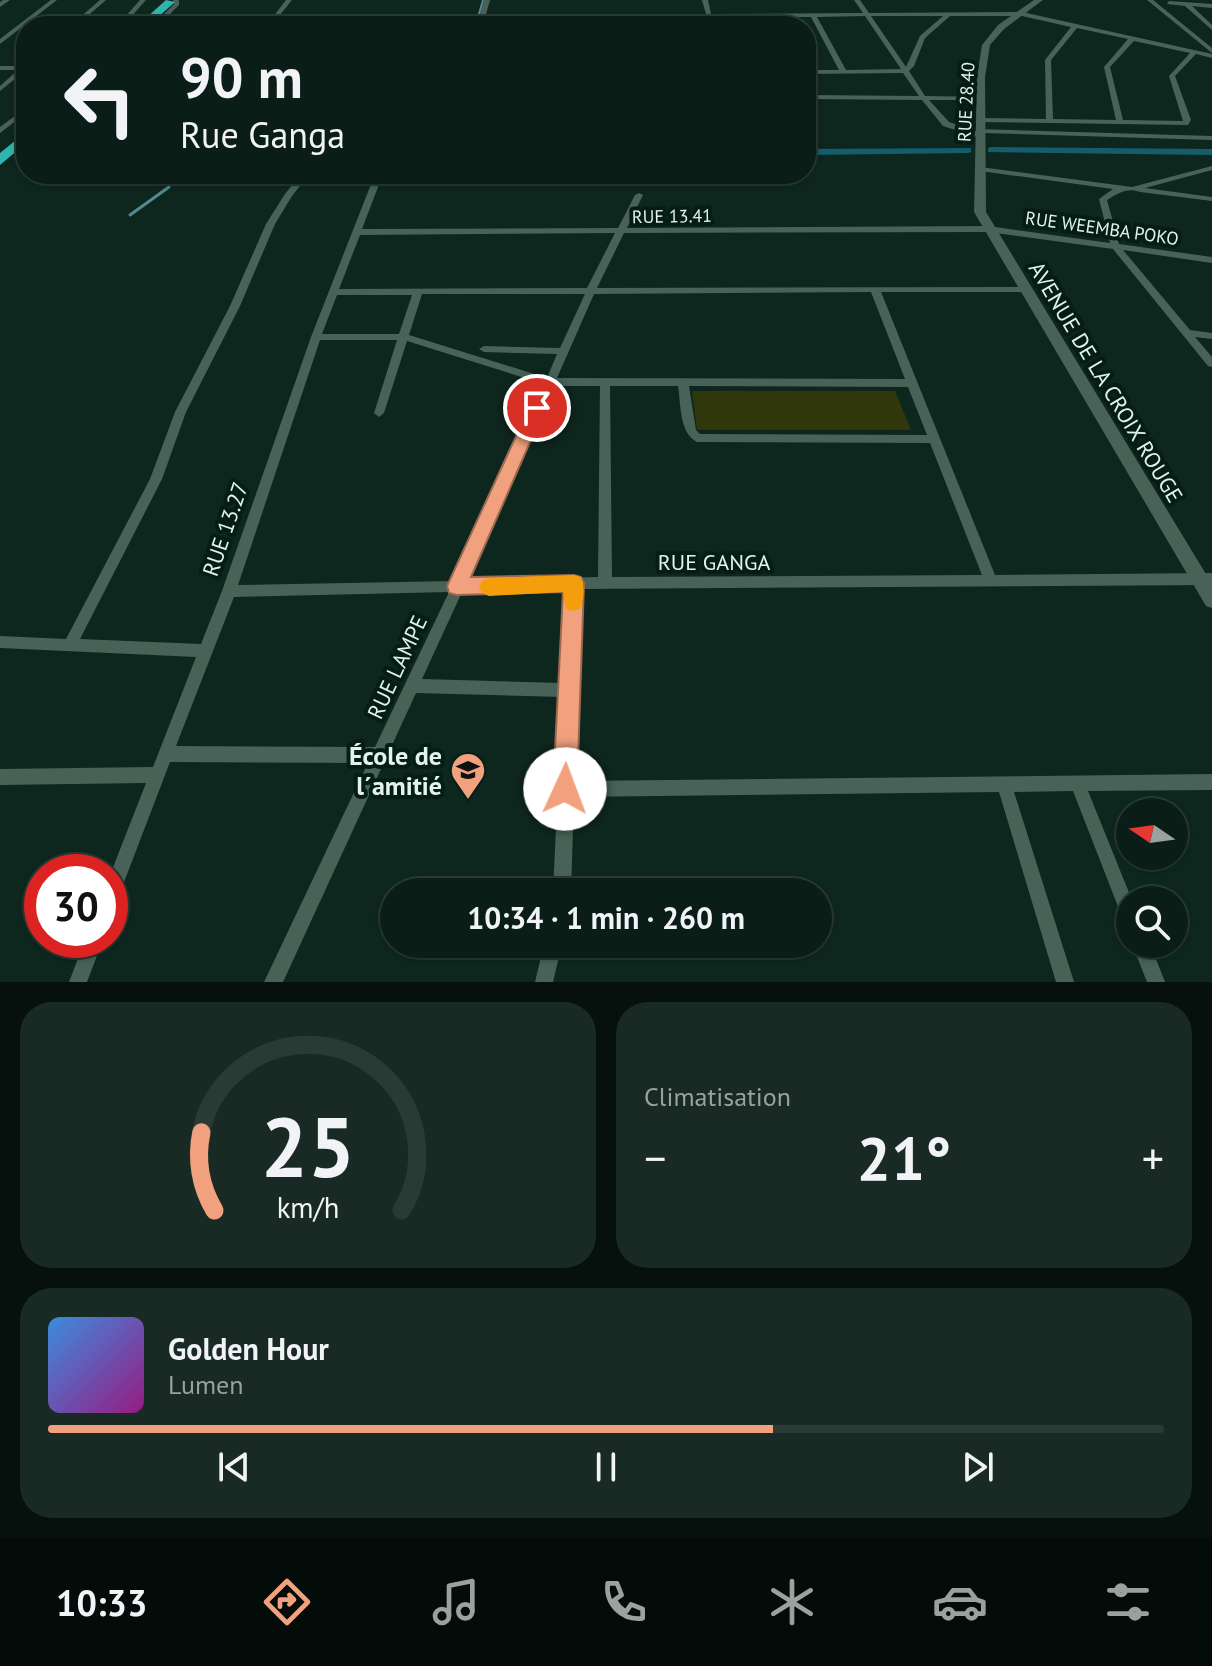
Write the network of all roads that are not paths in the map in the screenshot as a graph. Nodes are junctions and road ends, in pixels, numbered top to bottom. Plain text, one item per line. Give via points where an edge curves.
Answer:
1 (7, 0) edge
2 (54, 0) edge
3 (103, 0) edge
4 (289, 0) edge
5 (487, 0) edge
6 (705, 0) edge
7 (857, 0) edge
8 (1039, 0) edge
9 (1150, 0) edge
10 (148, 1) edge
11 (174, 1) edge
12 (1170, 2) edge
13 (1186, 4) junction
14 (0, 5) edge
15 (1212, 6) edge
16 (1164, 11) junction
17 (866, 14) junction
18 (949, 14) junction
19 (1022, 14) junction
20 (654, 15) joint
21 (709, 15) junction
22 (763, 15) joint
23 (813, 15) joint
24 (33, 16) edge
25 (85, 16) edge
26 (131, 16) edge
27 (155, 16) edge
28 (165, 16) edge
29 (277, 16) edge
30 (430, 16) edge
31 (482, 16) junction
32 (542, 16) joint
33 (598, 16) joint
34 (816, 21) edge
35 (1075, 26) junction
36 (16, 30) edge
37 (1212, 30) edge
38 (1188, 31) junction
39 (1132, 39) junction
40 (0, 42) edge
41 (1193, 54) junction
42 (1212, 54) edge
43 (843, 71) junction
44 (905, 71) junction
45 (816, 72) edge
46 (16, 76) edge
47 (0, 89) edge
48 (816, 97) edge
49 (923, 97) junction
50 (981, 98) junction
51 (16, 118) edge
52 (1050, 121) junction
53 (1120, 123) junction
54 (981, 129) junction
55 (0, 132) edge
56 (1212, 138) edge
57 (1212, 168) edge
58 (980, 169) junction
59 (297, 184) edge
60 (375, 184) edge
61 (1121, 188) junction
62 (1132, 189) junction
63 (639, 195) dead end
64 (1212, 199) edge
65 (988, 229) junction
66 (356, 232) junction
67 (621, 232) junction
68 (1115, 246) junction
69 (1212, 260) edge
70 (1024, 289) junction
71 (591, 290) junction
72 (875, 290) junction
73 (418, 291) junction
74 (334, 292) junction
75 (1186, 333) junction
76 (1212, 336) edge
77 (316, 337) junction
78 (404, 337) junction
79 (484, 349) dead end
80 (564, 351) junction
81 (1212, 364) edge
82 (549, 382) junction
83 (683, 382) junction
84 (605, 383) junction
85 (912, 383) junction
86 (379, 413) dead end
87 (934, 439) junction
88 (1206, 579) edge
89 (991, 582) junction
90 (574, 583) junction
91 (605, 583) junction
92 (457, 586) junction
93 (229, 591) junction
94 (1212, 600) edge
95 (0, 642) edge
96 (70, 644) junction
97 (204, 651) junction
98 (410, 686) junction
99 (568, 690) junction
100 (164, 754) junction
101 (378, 755) junction
102 (156, 775) junction
103 (0, 777) edge
104 (1212, 782) edge
105 (1004, 784) junction
106 (1078, 785) junction
107 (565, 789) junction
108 (126, 854) edge
109 (562, 878) edge
110 (1118, 886) edge
111 (87, 958) edge
112 (550, 958) edge
113 (1147, 958) edge
114 (78, 982) edge
115 (273, 982) edge
116 (544, 982) edge
117 (1065, 982) edge
118 (1156, 982) edge

1 - 14 street
2 - 24 street
3 - 25 street
4 - 29 street
5 - 31 street
6 - 21 street
7 - 17 street
8 - 19 street, RUE 28.40
9 - 16 street
10 - 11 highway
10 - 26 street
11 - 27 highway
11 - 28 street via 177,4
12 - 13 street
12 - 16 street
13 - 15 street
13 - 37 street
16 - 38 street
17 - 18 street
17 - 23 street
17 - 44 street
18 - 19 street
18 - 44 street via 922,37
19 - 35 street
19 - 50 street, RUE 28.40 via 987,40
20 - 21 street
20 - 33 street
21 - 22 street
22 - 23 street
30 - 31 street
31 - 32 street
32 - 33 street
34 - 43 street
35 - 39 street
35 - 52 street via 1048,60
36 - 40 street
37 - 38 street
38 - 42 street
39 - 41 street
39 - 53 street via 1107,67
41 - 42 street
41 - 53 street via 1172,76 1185,123
43 - 44 street
43 - 45 street
44 - 49 street
46 - 47 street
48 - 49 street
49 - 50 street
49 - 54 street via 946,124
50 - 54 street, RUE 28.40
51 - 55 street
52 - 53 street
52 - 54 street
54 - 56 street
54 - 58 street, RUE 28.40
57 - 62 street
58 - 61 street
58 - 65 street, RUE 28.40 via 979,201
59 - 96 street via 251,266 164,451 156,479
60 - 66 street, RUE 13.27
61 - 62 street
61 - 68 street via 1103,199
62 - 64 street
63 - 67 street, RUE LAMPE
65 - 67 street, RUE 13.41
65 - 68 street, RUE WEEMBA POKO
65 - 70 street, AVENUE DE LA CROIX ROUGE
66 - 67 street, RUE 13.41
66 - 74 street, RUE 13.27
67 - 71 street, RUE LAMPE
68 - 69 street, RUE WEEMBA POKO
68 - 75 street
70 - 72 street
70 - 88 street, AVENUE DE LA CROIX ROUGE
71 - 72 street
71 - 73 street
71 - 80 street, RUE LAMPE
72 - 85 street
73 - 74 street
73 - 78 street
74 - 77 street, RUE 13.27
75 - 76 street
75 - 81 street
77 - 78 street
77 - 93 street, RUE 13.27
78 - 82 street
78 - 86 street
79 - 80 street
80 - 82 street, RUE LAMPE
82 - 84 street
82 - 92 street, RUE LAMPE
83 - 84 street
83 - 85 street
83 - 87 street via 691,432 697,438
84 - 91 street
85 - 87 street
87 - 89 street
88 - 89 street, RUE GANGA
88 - 94 street, AVENUE DE LA CROIX ROUGE
89 - 91 street, RUE GANGA
90 - 91 street, RUE GANGA
90 - 92 street, RUE GANGA
90 - 99 street
92 - 93 street, RUE GANGA
92 - 98 street, RUE LAMPE
93 - 97 street, RUE 13.27
95 - 96 street
96 - 97 street
97 - 100 street, RUE 13.27
98 - 99 street
98 - 101 street, RUE LAMPE
99 - 107 street
100 - 101 street
100 - 102 street, RUE 13.27
101 - 115 street, RUE LAMPE
102 - 103 street
102 - 108 street, RUE 13.27
104 - 106 street
105 - 106 street
105 - 107 street
105 - 117 street
106 - 110 street
107 - 109 street
111 - 114 street
112 - 116 street
113 - 118 street

